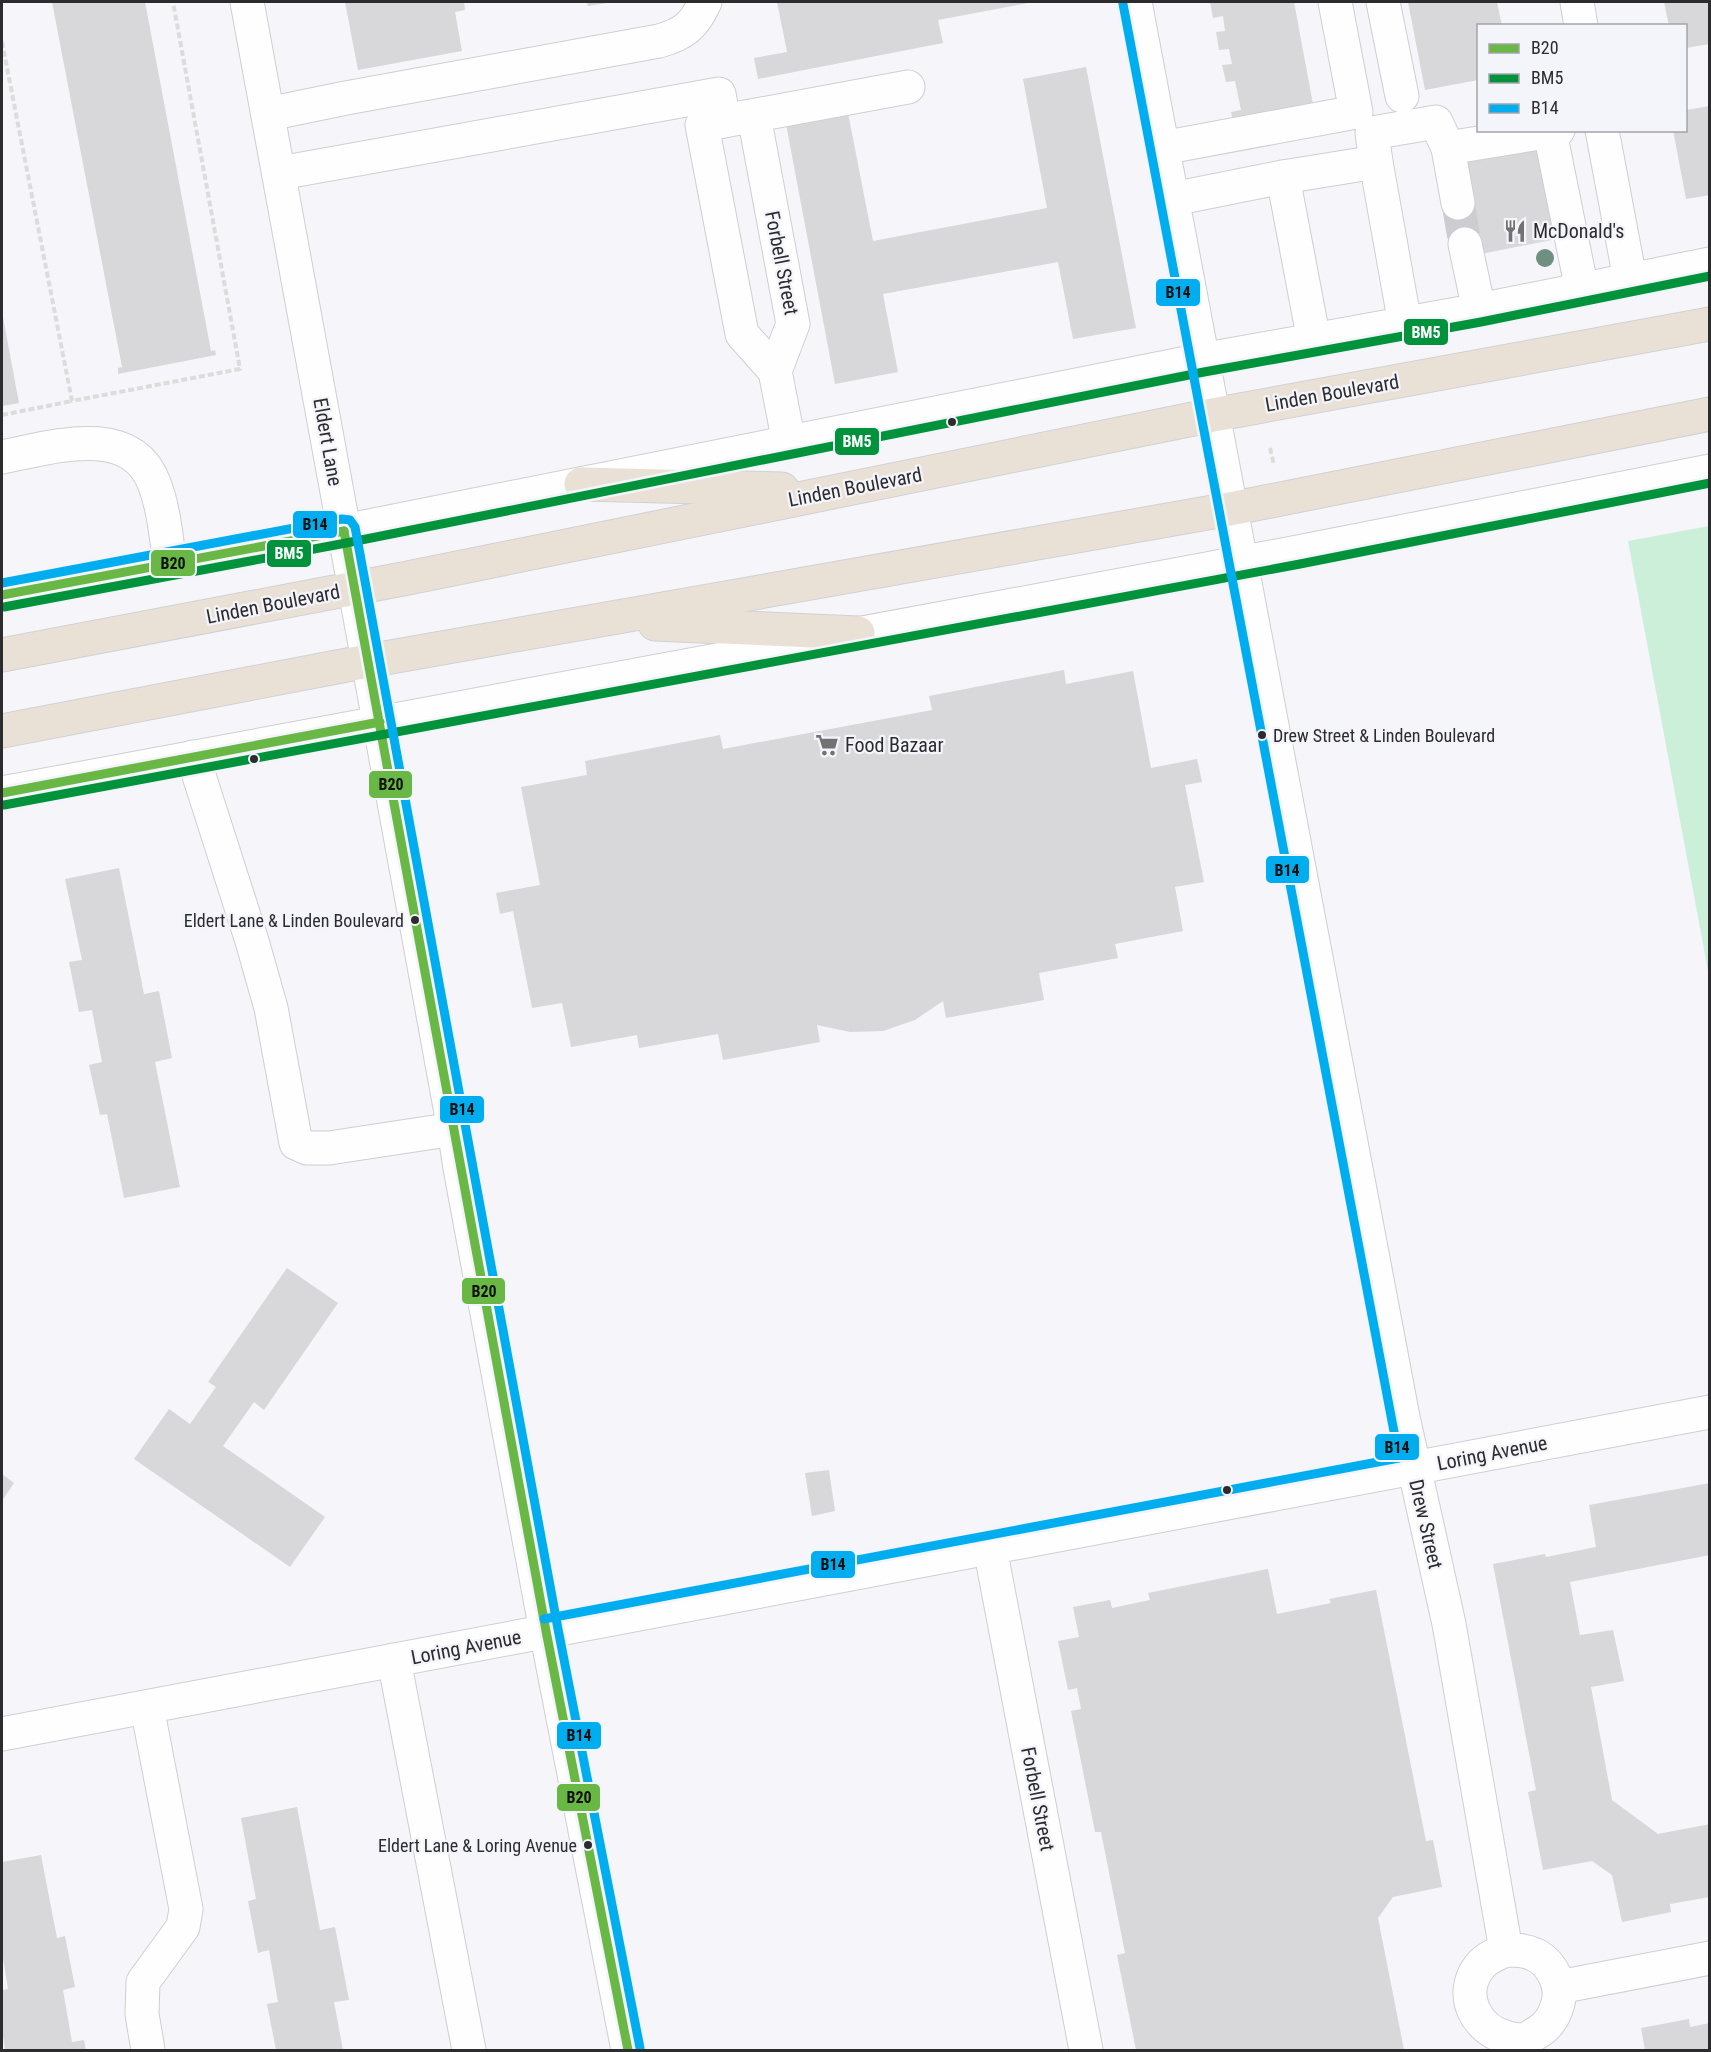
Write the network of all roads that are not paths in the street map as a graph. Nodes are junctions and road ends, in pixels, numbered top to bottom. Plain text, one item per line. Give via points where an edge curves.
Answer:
1 (247, 2) edge
2 (705, 2) edge
3 (1135, 2) edge
4 (1335, 2) edge
5 (1383, 2) edge
6 (1577, 2) edge
7 (1581, 24) edge
8 (908, 87) dead end
9 (1402, 96) dead end
10 (268, 114) junction
11 (739, 118) junction
12 (1548, 132) edge
13 (1554, 132) edge
14 (1602, 132) edge
15 (1162, 148) junction
16 (1448, 148) junction
17 (1376, 162) junction
18 (280, 173) junction
19 (1283, 177) junction
20 (1173, 199) junction
21 (1458, 203) tunnel mouth
22 (1465, 244) tunnel mouth
23 (1710, 264) edge
24 (1630, 279) junction
25 (1582, 290) junction
26 (1479, 310) junction
27 (1405, 324) junction
28 (1710, 324) edge
29 (1314, 341) junction
30 (1202, 360) junction
31 (776, 371) junction
32 (1710, 414) edge
33 (1212, 416) junction
34 (789, 443) junction
35 (2, 457) edge
36 (1710, 471) edge
37 (581, 484) junction
38 (840, 490) junction
39 (1230, 509) junction
40 (344, 531) junction
41 (1241, 562) junction
42 (170, 564) junction
43 (355, 588) junction
44 (2, 595) edge
45 (596, 621) junction
46 (858, 633) junction
47 (2, 655) edge
48 (368, 661) junction
49 (380, 722) junction
50 (2, 731) edge
51 (193, 757) junction
52 (2, 793) edge
53 (454, 1129) junction
54 (1710, 1412) edge
55 (1413, 1468) junction
56 (990, 1548) junction
57 (546, 1631) junction
58 (394, 1660) junction
59 (147, 1707) junction
60 (2, 1734) edge
61 (1506, 1950) junction
62 (1710, 1958) edge
63 (1559, 1987) junction
64 (1527, 2045) edge
65 (148, 2050) edge
66 (469, 2050) edge
67 (628, 2050) edge
68 (1086, 2050) edge

1 - 10 street, Eldert Lane
2 - 10 street via 689,27 659,41
3 - 15 street, Drew Street
4 - 15 street via 1356,112
5 - 9 street
6 - 7 street
8 - 11 street
10 - 18 street, Eldert Lane
11 - 18 street, Forbell Street via 719,94
11 - 31 street, Forbell Street via 794,324
11 - 31 street via 702,125 742,334
12 - 16 street
13 - 25 street
14 - 24 street
15 - 20 street, Drew Street
16 - 17 street via 1436,122 1372,133
16 - 21 street
17 - 19 street
17 - 27 street
18 - 40 street, Eldert Lane
19 - 20 street
19 - 29 street
20 - 30 street, Drew Street
22 - 26 street
23 - 24 street
24 - 25 street
25 - 26 street
26 - 27 street
27 - 29 street
28 - 33 highway, Linden Boulevard
29 - 30 street
30 - 33 street, Drew Street
30 - 34 street
31 - 34 street
32 - 39 highway
33 - 38 highway, Linden Boulevard
33 - 39 street, Drew Street
34 - 37 street
35 - 42 street via 89,442 107,444 137,457 154,484
36 - 41 street
37 - 38 highway
37 - 40 street
38 - 43 highway, Linden Boulevard
39 - 41 street, Drew Street
39 - 45 highway
40 - 42 street
40 - 43 street, Eldert Lane
41 - 46 street
41 - 55 street, Drew Street
42 - 44 street
43 - 47 highway, Linden Boulevard
43 - 48 street, Eldert Lane
45 - 46 highway
45 - 48 highway
46 - 49 street
48 - 49 street, Eldert Lane
48 - 50 highway
49 - 51 street
49 - 53 street, Eldert Lane
51 - 52 street
51 - 53 street via 271,1008 296,1143 308,1148 329,1148
53 - 57 street, Eldert Lane
54 - 55 street, Loring Avenue
55 - 56 street, Loring Avenue
55 - 61 street, Drew Street via 1449,1624
56 - 57 street, Loring Avenue
56 - 68 street, Forbell Street
57 - 58 street, Loring Avenue
57 - 67 street, Eldert Lane
58 - 59 street, Loring Avenue
58 - 66 street
59 - 60 street, Loring Avenue
59 - 65 street via 186,1909 183,1927 143,1983 141,2014
61 - 63 street via 1521,1950 1542,1959
61 - 64 street via 1480,1966 1470,1995 1473,2010 1481,2024 1495,2035
62 - 63 street
63 - 64 street via 1554,2016

